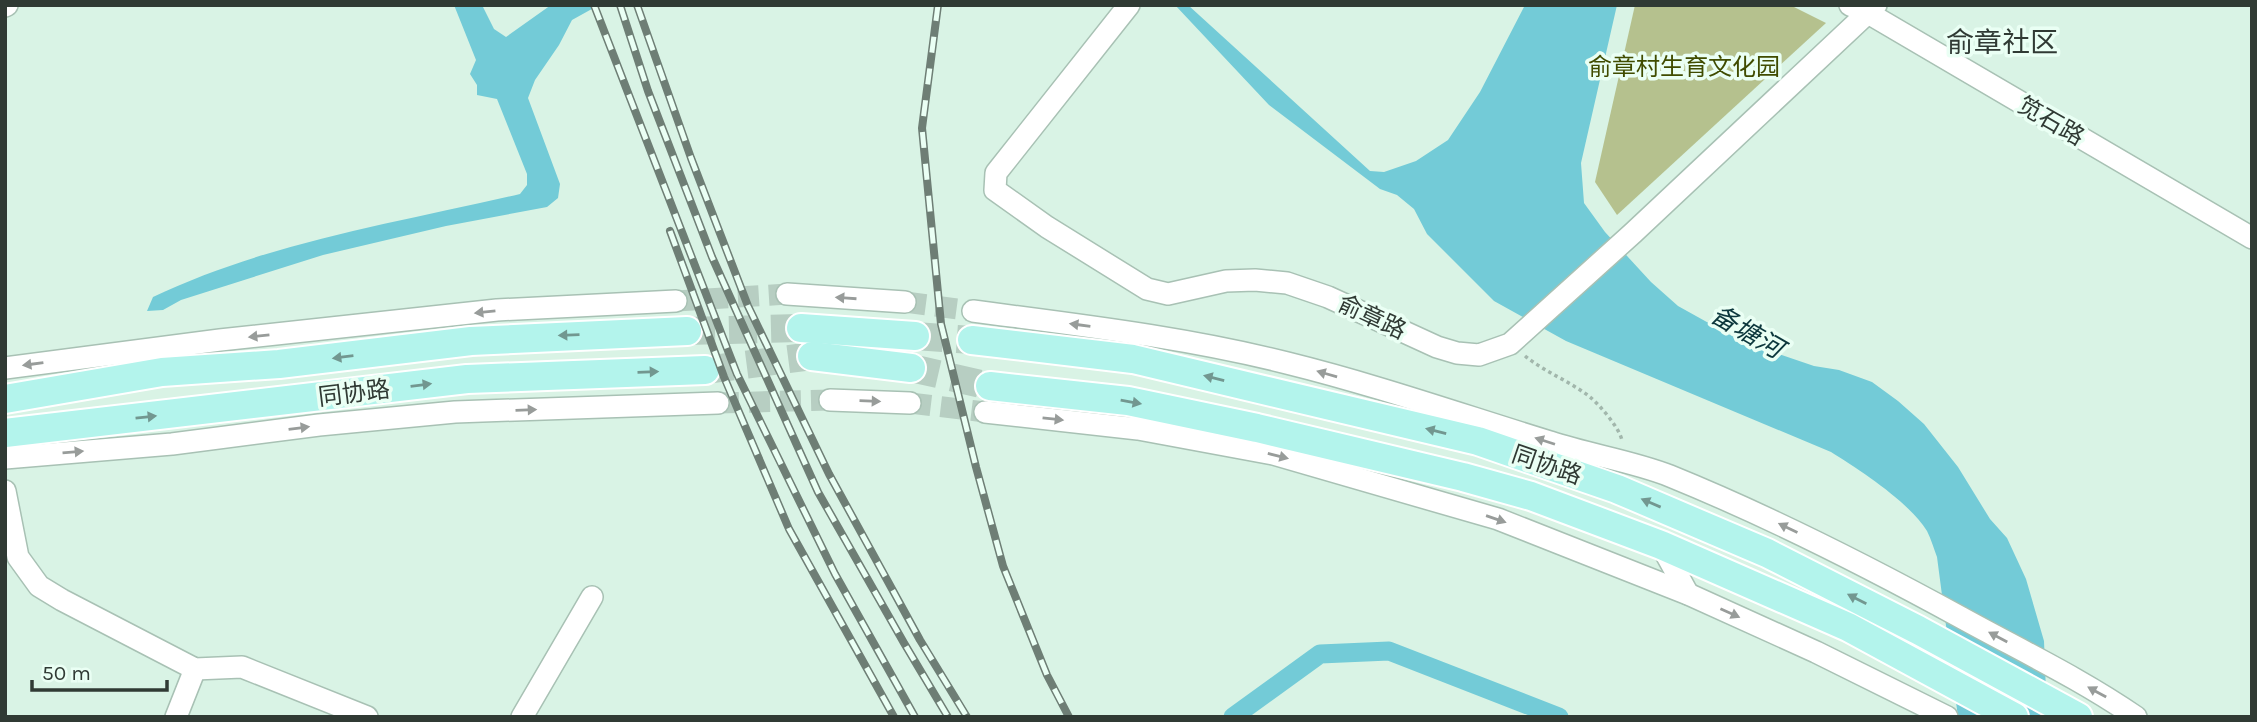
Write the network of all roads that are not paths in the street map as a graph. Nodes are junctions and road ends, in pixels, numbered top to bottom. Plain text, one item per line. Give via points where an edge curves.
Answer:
1 (1129, 5) edge
2 (1865, 8) edge
3 (2252, 238) edge
4 (787, 295) tunnel mouth
5 (676, 300) tunnel mouth
6 (905, 302) tunnel mouth
7 (973, 311) tunnel mouth
8 (801, 328) tunnel mouth
9 (687, 331) tunnel mouth
10 (915, 336) tunnel mouth
11 (972, 340) tunnel mouth
12 (812, 356) tunnel mouth
13 (82, 357) junction
14 (5, 368) edge
15 (911, 368) tunnel mouth
16 (705, 370) tunnel mouth
17 (162, 372) junction
18 (5, 399) edge
19 (988, 399) joint
20 (830, 400) tunnel mouth
21 (718, 403) tunnel mouth
22 (910, 403) tunnel mouth
23 (5, 433) edge
24 (5, 458) edge
25 (5, 491) edge
26 (1661, 545) junction
27 (1688, 594) junction
28 (592, 597) dead end
29 (195, 669) junction
30 (2069, 711) edge
31 (1937, 712) edge
32 (176, 717) edge
33 (367, 717) edge
34 (522, 717) edge
35 (2014, 717) edge
36 (2136, 717) edge

1 - 2 street, 俞章路 via 996,173 995,190 1147,289 1168,294 1226,281 1287,283 1437,347 1479,355 1510,344 1633,233
2 - 3 street, 笕石路
6 -> 4 street
5 -> 13 street via 498,310
36 -> 7 street via 1914,592 1782,524 1666,474 1286,362 1180,340
8 - 10 main road
9 -> 17 main road, 同协路 via 471,341 279,364
30 -> 11 main road, 同协路 via 1767,553 1617,489 1478,442 1133,359
12 - 15 main road
13 -> 14 street
13 - 17 street
23 -> 16 main road, 同协路 via 467,379
17 - 18 main road, 同协路
19 -> 26 main road, 同协路 via 1128,401 1270,431 1531,496
19 -> 27 street via 1273,454 1498,519
20 -> 22 street
24 -> 21 street via 455,412
25 - 29 street via 18,557 39,586
26 - 27 street
26 - 35 main road, 同协路 via 1848,627
27 -> 31 street
28 - 34 street
29 - 32 street
29 - 33 street via 242,667

